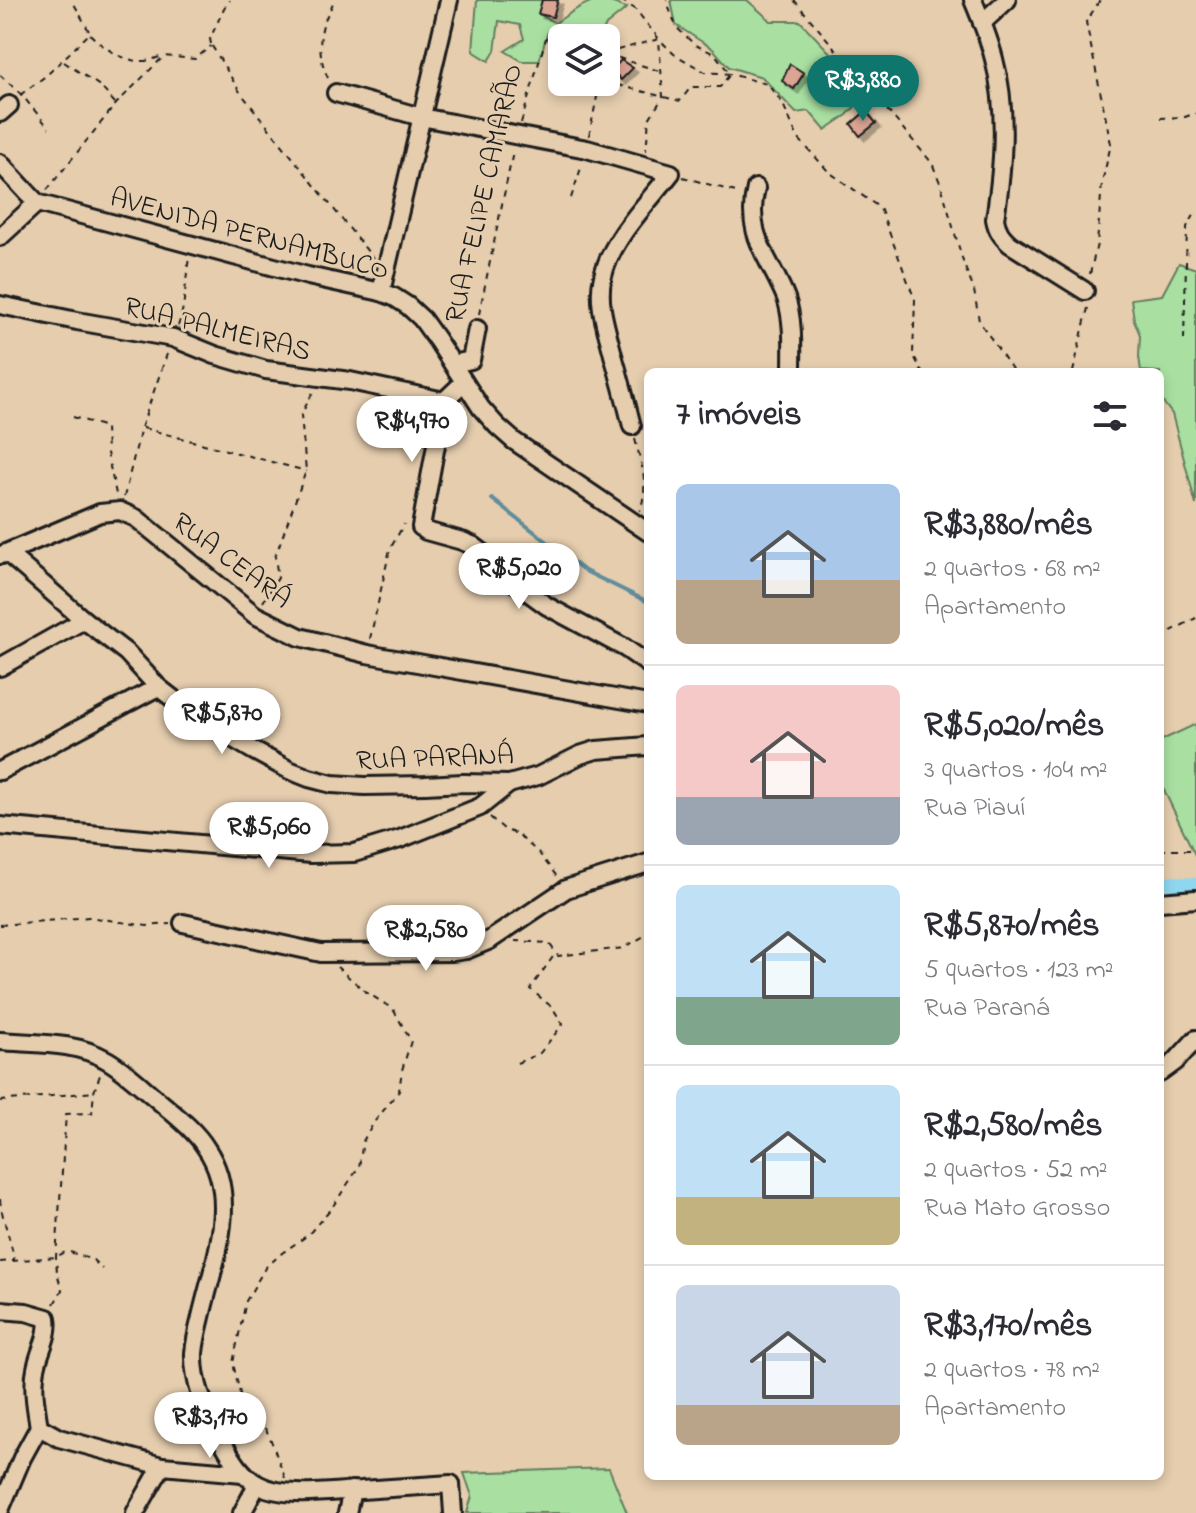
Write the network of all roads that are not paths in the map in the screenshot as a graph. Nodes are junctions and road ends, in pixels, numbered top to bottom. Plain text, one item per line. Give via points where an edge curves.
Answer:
1 (449, 0) edge
2 (973, 0) edge
3 (1007, 0) edge
4 (982, 23) junction
5 (336, 93) road end
6 (421, 117) junction
7 (0, 163) edge
8 (754, 192) road end
9 (37, 203) junction
10 (0, 237) edge
11 (1085, 291) road end
12 (381, 292) junction
13 (0, 305) edge
14 (477, 329) road end
15 (453, 364) junction
16 (792, 368) edge
17 (464, 382) junction
18 (444, 401) junction
19 (632, 426) road end
20 (642, 528) edge
21 (4, 554) edge
22 (84, 620) junction
23 (644, 661) edge
24 (0, 667) edge
25 (158, 687) junction
26 (644, 703) edge
27 (644, 746) edge
28 (0, 771) edge
29 (509, 784) junction
30 (0, 826) edge
31 (644, 864) edge
32 (1196, 899) edge
33 (1164, 902) edge
34 (183, 923) road end
35 (1196, 1039) edge
36 (0, 1041) edge
37 (1164, 1070) edge
38 (0, 1310) edge
39 (39, 1427) junction
40 (162, 1466) junction
41 (243, 1473) junction
42 (257, 1485) junction
43 (352, 1490) junction
44 (0, 1510) edge
45 (135, 1513) edge
46 (242, 1513) edge
47 (347, 1513) edge
48 (453, 1513) edge

1 - 6 street
2 - 4 street
3 - 4 street
4 - 11 street via 997,73 1002,118 996,227 1010,244
5 - 6 street
6 - 12 street
6 - 19 street via 587,149 671,173 620,238 602,276 603,315
7 - 9 street
8 - 16 street via 751,205 760,248 792,319
9 - 10 street
9 - 12 street, AVENIDA PERNAMBUCO
12 - 15 street, AVENIDA PERNAMBUCO via 422,319
13 - 18 street, RUA PALMEIRAS via 173,338 252,366
14 - 15 street, RUA FELIPE CAMARÃO via 471,360
15 - 17 street, AVENIDA PERNAMBUCO
17 - 18 street
17 - 20 street, AVENIDA PERNAMBUCO via 514,441
18 - 23 street via 421,527 474,546 547,606
21 - 22 street, RUA PARANÁ
21 - 26 street, RUA CEARÁ via 100,513 120,511 136,518 255,615 300,637 367,654
22 - 24 street
22 - 25 street, RUA PARANÁ via 127,653
25 - 28 street
25 - 29 street, RUA PARANÁ via 198,718 309,778 365,786
27 - 29 street, RUA PARANÁ via 596,750
29 - 30 street via 480,807 376,848 337,855
31 - 34 street via 566,889 490,940 453,952 321,953
32 - 33 street
35 - 37 street
36 - 41 street via 70,1047 104,1058 198,1138 210,1155 222,1183 224,1210 194,1353 195,1373 215,1429
38 - 39 street via 47,1318 49,1329 35,1370
39 - 40 street via 59,1438
39 - 44 street
40 - 41 street
40 - 45 street
41 - 42 street
42 - 43 street via 291,1492
42 - 46 street
43 - 47 street
43 - 48 street via 451,1484

